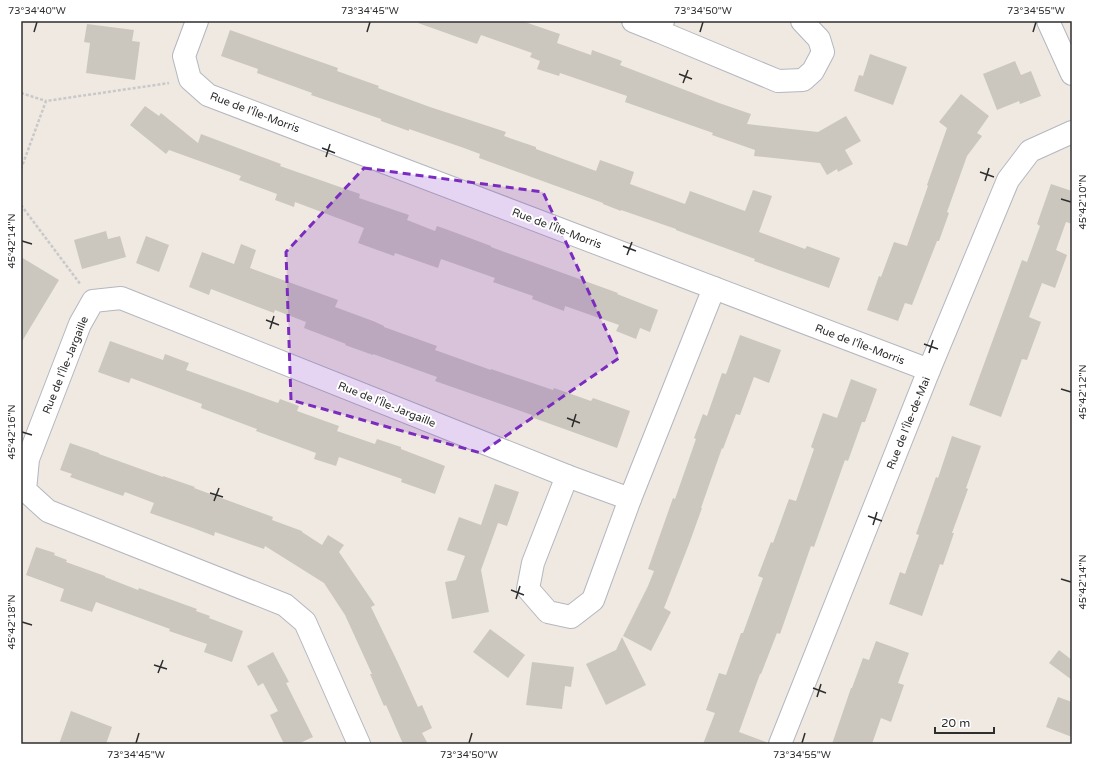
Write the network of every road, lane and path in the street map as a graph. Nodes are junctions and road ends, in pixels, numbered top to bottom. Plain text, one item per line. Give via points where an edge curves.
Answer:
1 (197, 21) edge
2 (633, 21) edge
3 (802, 21) edge
4 (1048, 21) edge
5 (661, 26) edge
6 (1072, 74) edge
7 (190, 79) junction
8 (21, 93) edge
9 (46, 101) junction
10 (1072, 132) edge
11 (21, 169) edge
12 (21, 205) edge
13 (714, 288) junction
14 (93, 301) junction
15 (929, 370) junction
16 (567, 476) junction
17 (630, 499) junction
18 (359, 744) edge
19 (780, 744) edge

1 - 7 street via 184,56
2 - 5 street
3 - 5 street via 819,39 823,52 813,71 803,80 778,81
4 - 6 street
7 - 9 path
7 - 13 street, Rue de l'Île-Morris via 208,95
8 - 9 path
9 - 11 path
10 - 15 street, Rue de l'Île-de-Mai via 1030,151 1008,180
12 - 14 path
13 - 15 street, Rue de l'Île-Morris
13 - 17 street
14 - 16 street, Rue de l'Île-Jargaille via 121,298
14 - 18 street, Rue de l'Île-Jargaille via 80,324 28,459 25,490 48,511 285,606 305,622
15 - 19 street, Rue de l'Île-de-Mai
16 - 17 street, Rue de l'Île-Jargaille
16 - 17 street via 533,563 528,589 548,612 571,617 593,600

